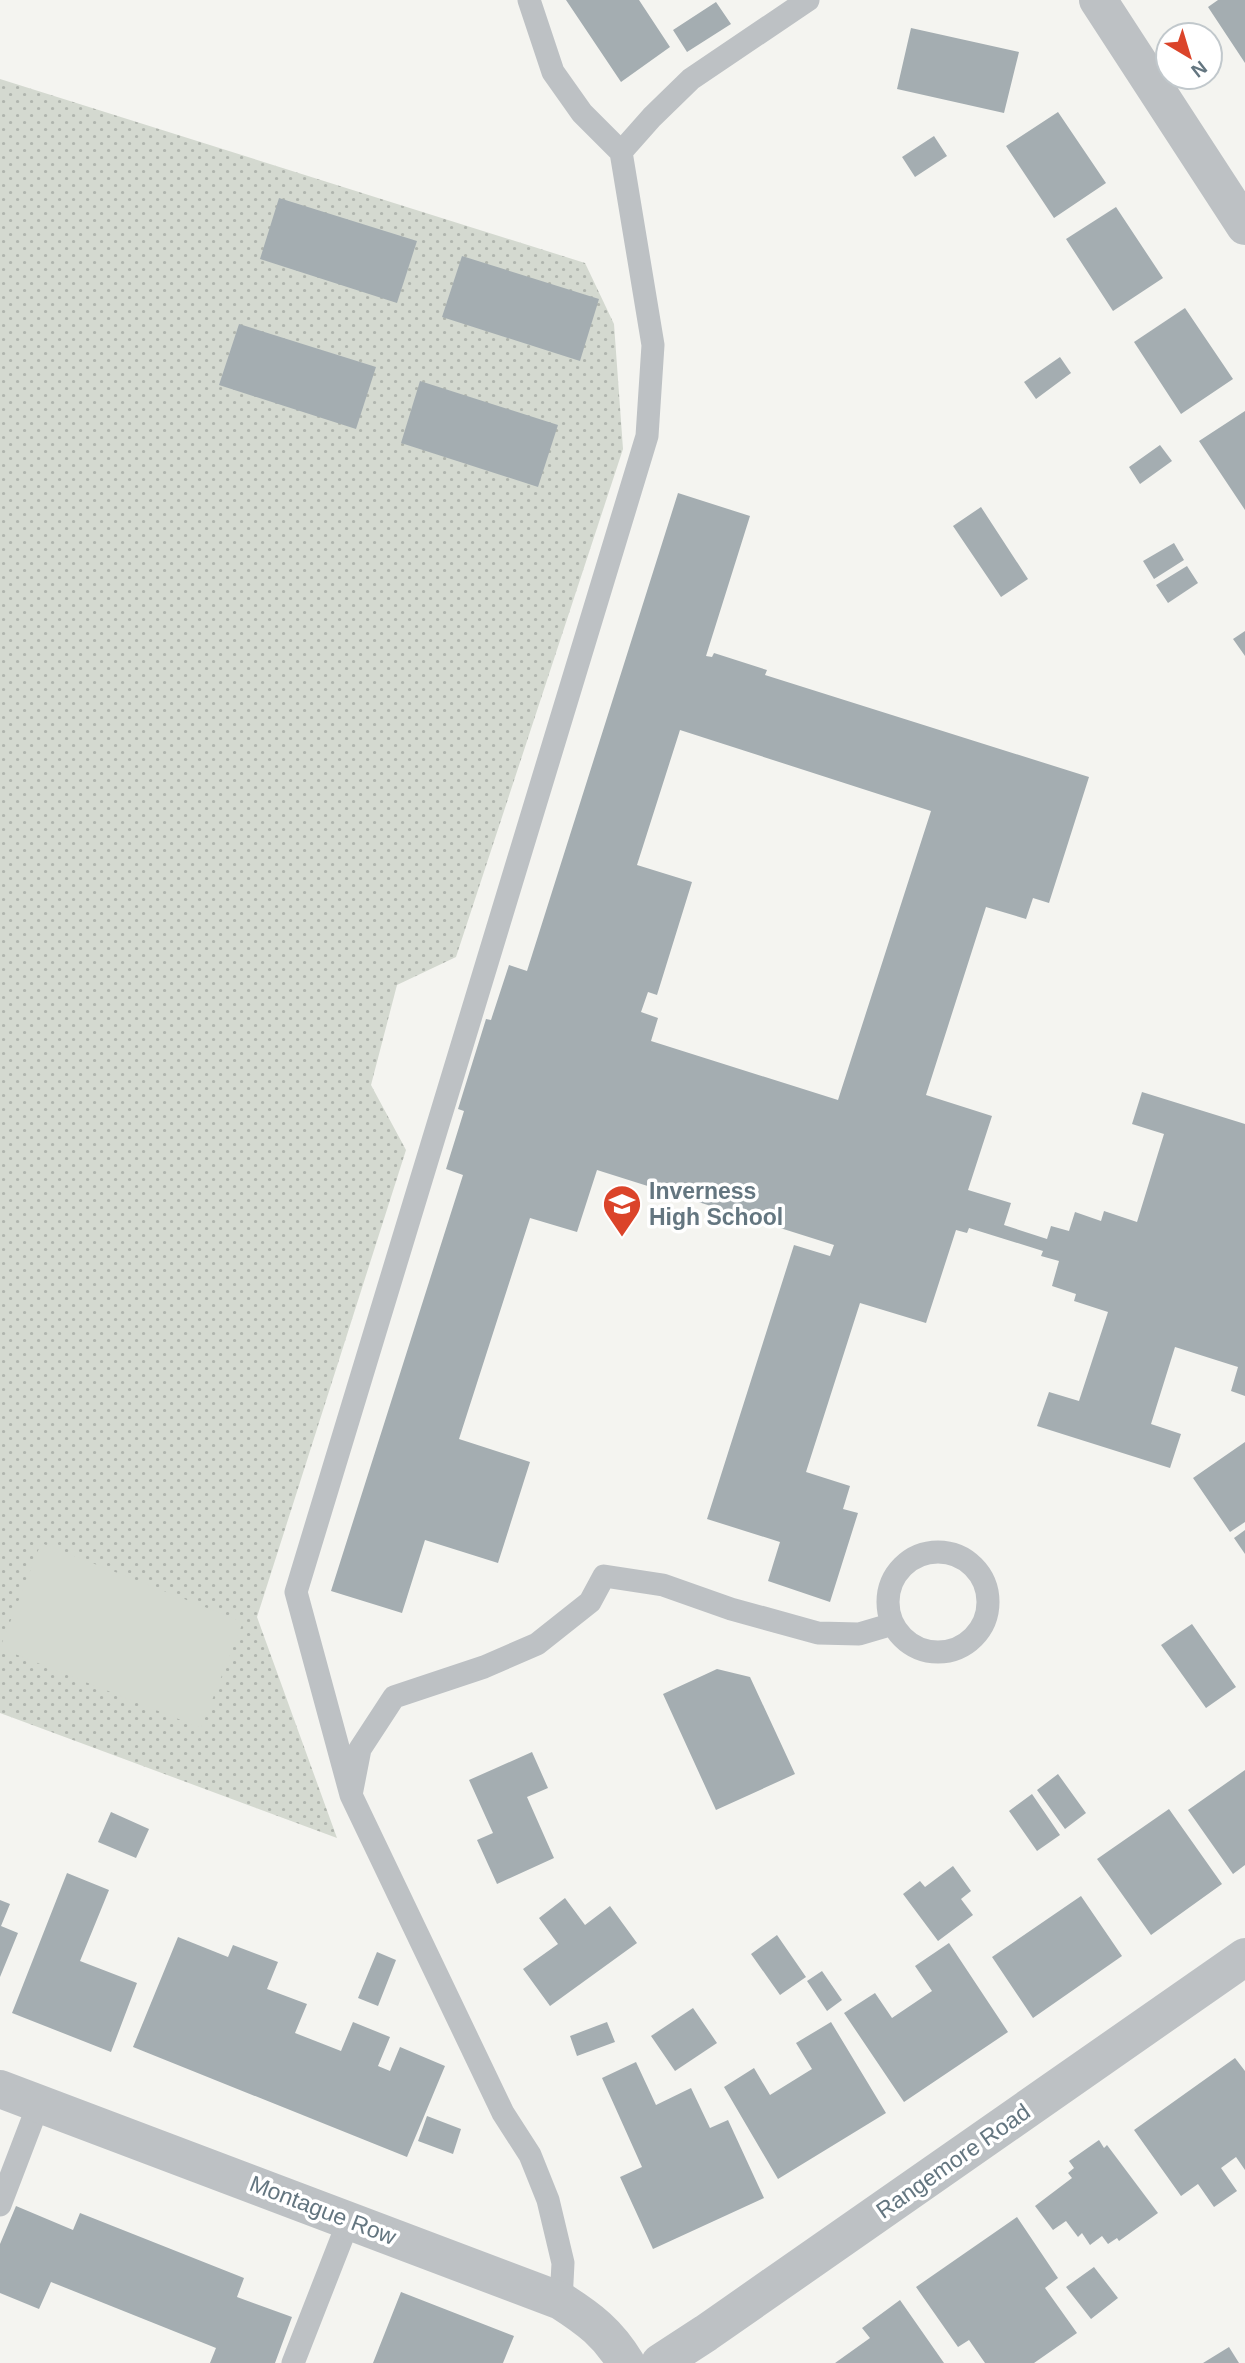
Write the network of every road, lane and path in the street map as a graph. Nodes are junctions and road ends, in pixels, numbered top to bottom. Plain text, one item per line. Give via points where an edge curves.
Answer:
1 (529, 0) edge
2 (808, 0) edge
3 (1098, 0) edge
4 (621, 152) junction
5 (1245, 226) edge
6 (893, 1624) junction
7 (351, 1795) junction
8 (1245, 1957) edge
9 (0, 2089) edge
10 (39, 2103) junction
11 (0, 2205) edge
12 (349, 2220) junction
13 (561, 2301) junction
14 (293, 2363) edge
15 (625, 2363) edge
16 (660, 2363) edge

1 - 4 lane via 552,72 582,113
2 - 4 lane via 691,79
3 - 5 street
4 - 7 lane via 653,345 647,436 296,1592
6 - 6 lane via 889,1592 894,1577 918,1556 950,1552 977,1569 986,1584 989,1601 978,1632 950,1651 917,1647
6 - 7 lane via 859,1634 818,1633 663,1585 604,1576 590,1602 537,1644 394,1698 360,1749
7 - 13 lane via 503,2113 530,2155 548,2200 563,2263
8 - 16 street, Rangemore Road
9 - 10 street, Montague Row
10 - 11 lane
10 - 12 street, Montague Row
12 - 13 street, Montague Row
12 - 14 lane
13 - 15 street, Montague Row via 593,2321

